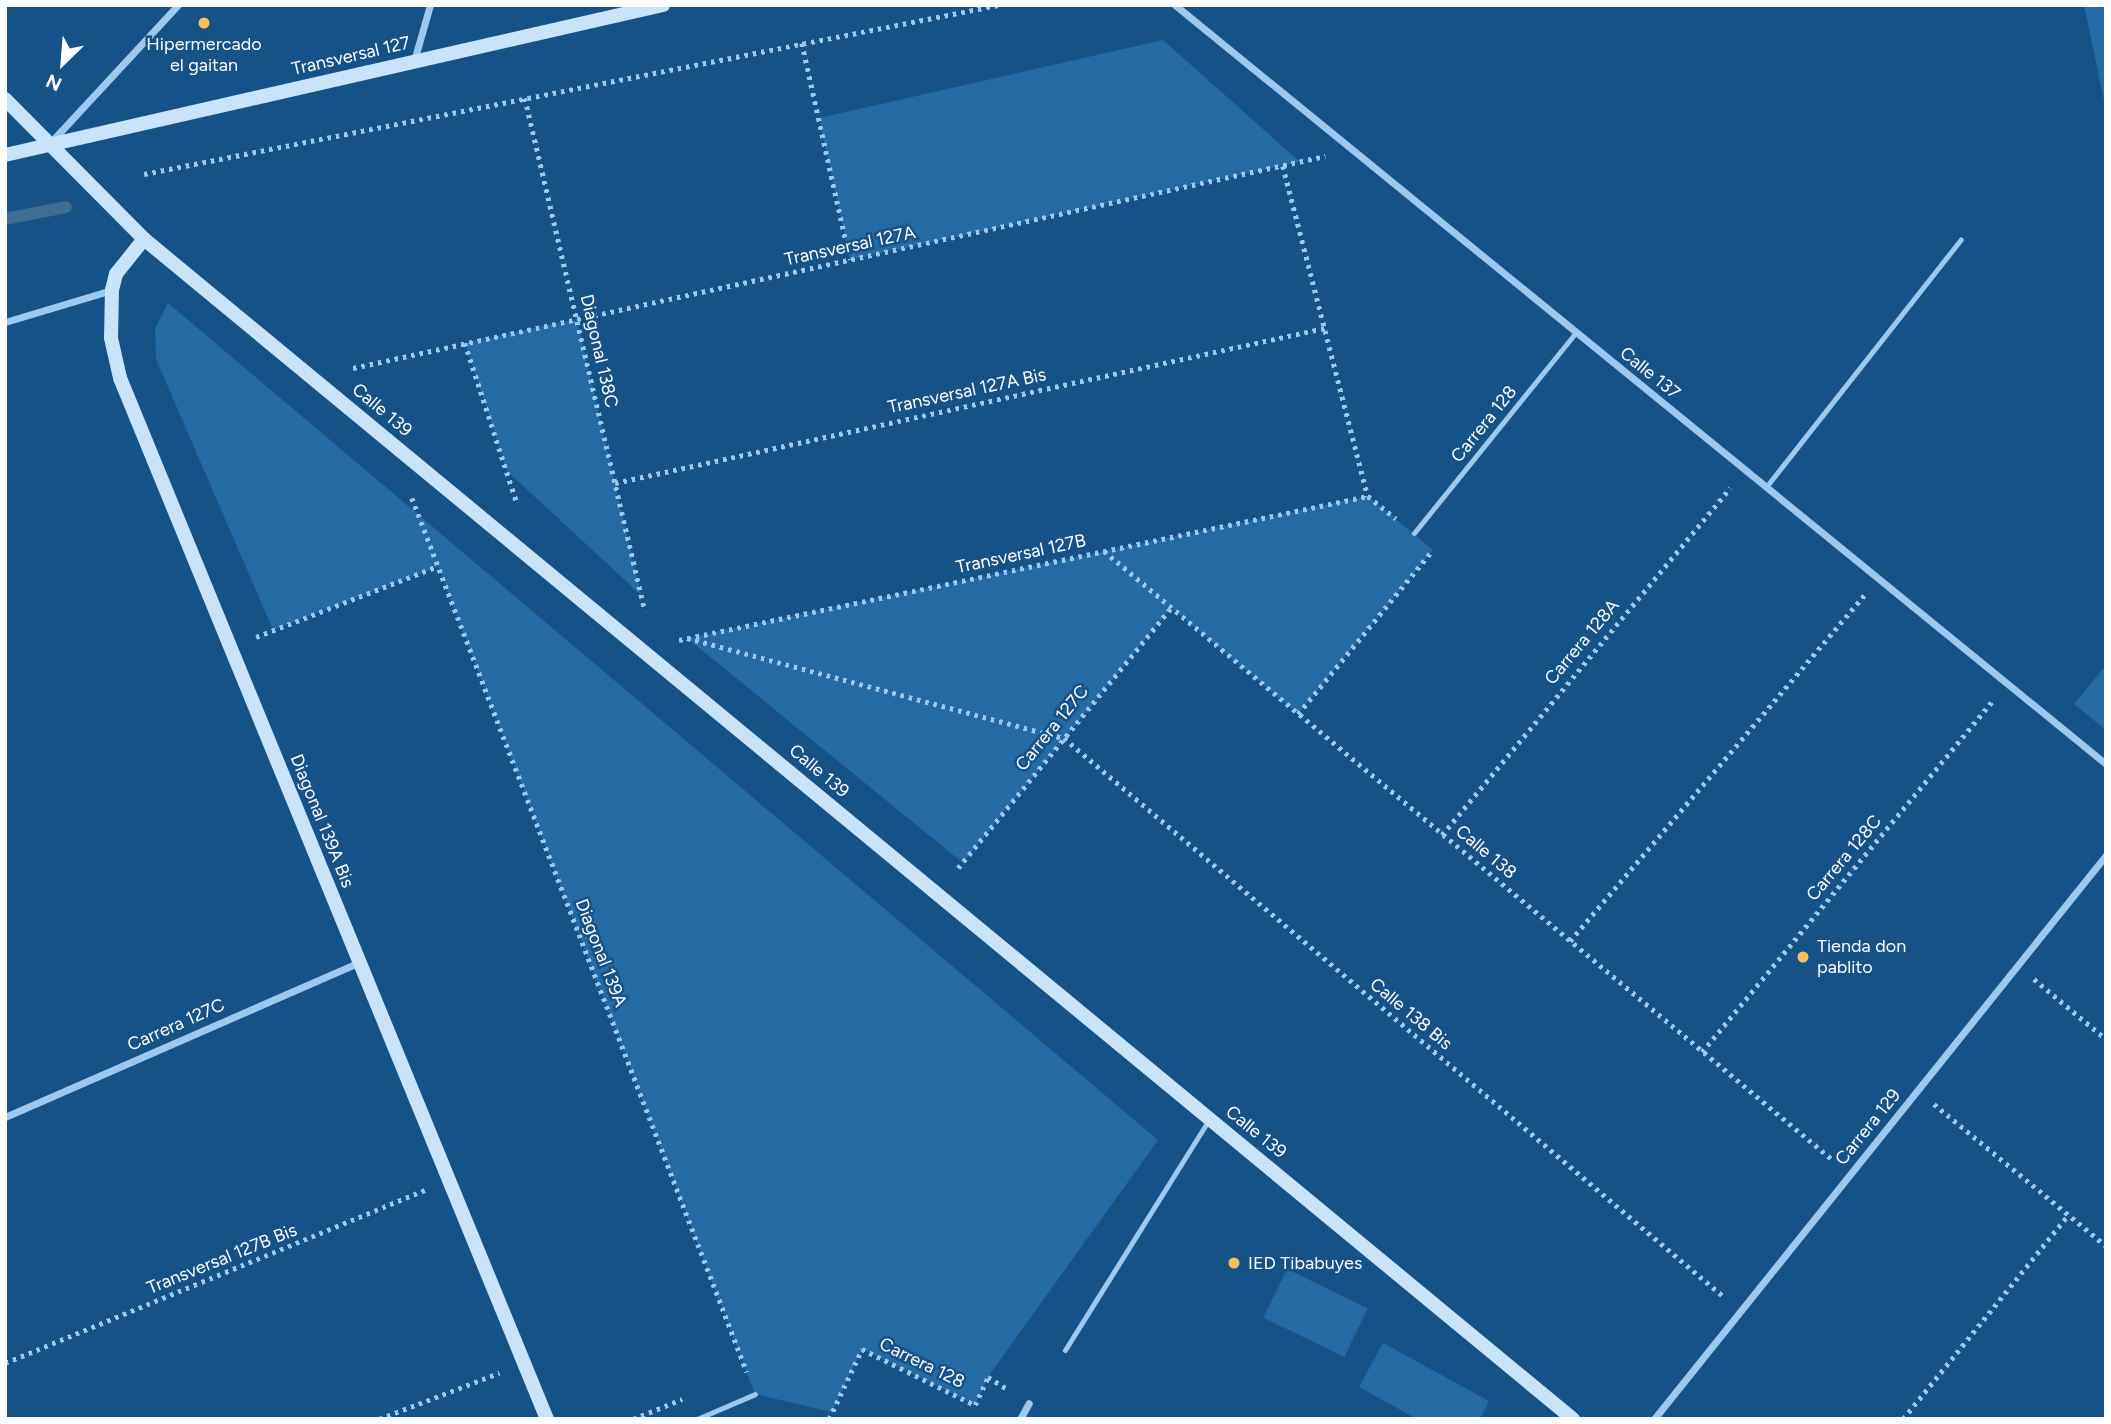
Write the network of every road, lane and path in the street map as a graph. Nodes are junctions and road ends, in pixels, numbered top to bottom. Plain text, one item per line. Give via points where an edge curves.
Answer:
1 (178, 5) edge
2 (430, 5) edge
3 (663, 5) edge
4 (998, 5) edge
5 (1175, 5) edge
6 (802, 43) junction
7 (413, 62) junction
8 (525, 98) junction
9 (5, 99) edge
10 (48, 145) junction
11 (1353, 150) junction
12 (5, 155) edge
13 (1283, 166) junction
14 (144, 174) dead end
15 (144, 239) junction
16 (1961, 239) dead end
17 (850, 260) junction
18 (111, 290) junction
19 (577, 319) junction
20 (5, 322) edge
21 (1325, 328) junction
22 (1576, 332) junction
23 (465, 344) junction
24 (353, 368) dead end
25 (1745, 470) junction
26 (615, 483) junction
27 (1766, 487) junction
28 (411, 497) dead end
29 (517, 503) dead end
30 (1414, 533) dead end
31 (1433, 550) dead end
32 (1104, 551) junction
33 (438, 566) junction
34 (1878, 578) junction
35 (1171, 608) junction
36 (645, 611) dead end
37 (687, 638) junction
38 (679, 640) dead end
39 (230, 647) junction
40 (2007, 683) junction
41 (1298, 714) junction
42 (1064, 738) junction
43 (2106, 764) edge
44 (1443, 835) junction
45 (2106, 855) edge
46 (958, 868) dead end
47 (1570, 941) junction
48 (359, 962) junction
49 (2017, 965) junction
50 (2106, 1039) edge
51 (1702, 1052) junction
52 (1917, 1090) junction
53 (5, 1117) edge
54 (1209, 1119) junction
55 (1850, 1174) junction
56 (449, 1180) junction
57 (2068, 1215) junction
58 (2106, 1246) edge
59 (1740, 1311) junction
60 (1065, 1350) dead end
61 (5, 1363) edge
62 (524, 1364) junction
63 (988, 1377) dead end
64 (755, 1394) joint
65 (1029, 1402) dead end
66 (379, 1419) edge
67 (547, 1419) edge
68 (697, 1419) edge
69 (828, 1419) edge
70 (1020, 1419) edge
71 (1573, 1419) edge
72 (1654, 1419) edge
73 (1903, 1419) edge

1 - 10 street
2 - 7 street
3 - 7 main road, Transversal 127
4 - 6 path
5 - 11 street, Calle 137
6 - 8 path
6 - 17 path
7 - 10 main road, Transversal 127
8 - 14 path
8 - 19 path, Diagonal 138C
9 - 10 main road, Calle 139
10 - 12 main road, Transversal 127
10 - 15 main road, Calle 139
11 - 13 path, Transversal 127A
11 - 22 street, Calle 137
13 - 17 path, Transversal 127A
13 - 21 path
15 - 18 main road, Diagonal 139A Bis via 116,274
15 - 54 main road, Calle 139
16 - 27 lane
17 - 19 path, Transversal 127A
18 - 20 street
18 - 39 main road, Diagonal 139A Bis via 111,338 120,379
19 - 23 path, Transversal 127A
19 - 26 path, Diagonal 138C
21 - 26 path, Transversal 127A Bis
21 - 32 path, Transversal 127B via 1368,496
22 - 25 street, Calle 137
22 - 30 lane, Carrera 128
23 - 24 path, Transversal 127A
23 - 29 path
25 - 27 street, Calle 137
25 - 44 path, Carrera 128A
26 - 36 path, Diagonal 138C
27 - 34 street, Calle 137
28 - 33 path, Diagonal 139A
31 - 41 path
32 - 35 path, Calle 138
32 - 37 path, Transversal 127B
33 - 39 path
33 - 64 path, Diagonal 139A
34 - 40 street, Calle 137
34 - 47 path
35 - 41 path, Calle 138
35 - 42 path, Carrera 127C
37 - 38 path, Transversal 127B
37 - 42 path
39 - 48 main road, Diagonal 139A Bis
40 - 43 street, Calle 137
40 - 51 path, Carrera 128C
41 - 44 path, Calle 138
42 - 46 path, Carrera 127C
42 - 59 path, Calle 138 Bis
44 - 47 path, Calle 138
45 - 49 street, Carrera 129
47 - 51 path, Calle 138
48 - 53 street, Carrera 127C
48 - 56 main road, Diagonal 139A Bis
49 - 50 path
49 - 52 street, Carrera 129
51 - 55 path, Calle 138
52 - 55 street, Carrera 129
52 - 57 path
54 - 60 lane
54 - 71 main road, Calle 139
55 - 59 street, Carrera 129
56 - 61 path, Transversal 127B Bis
56 - 62 main road, Diagonal 139A Bis
57 - 58 path
57 - 73 path
59 - 72 street, Carrera 129
62 - 66 path
62 - 67 main road, Diagonal 139A Bis
63 - 69 path, Carrera 128 via 975,1405 862,1349
64 - 68 lane
65 - 70 street

